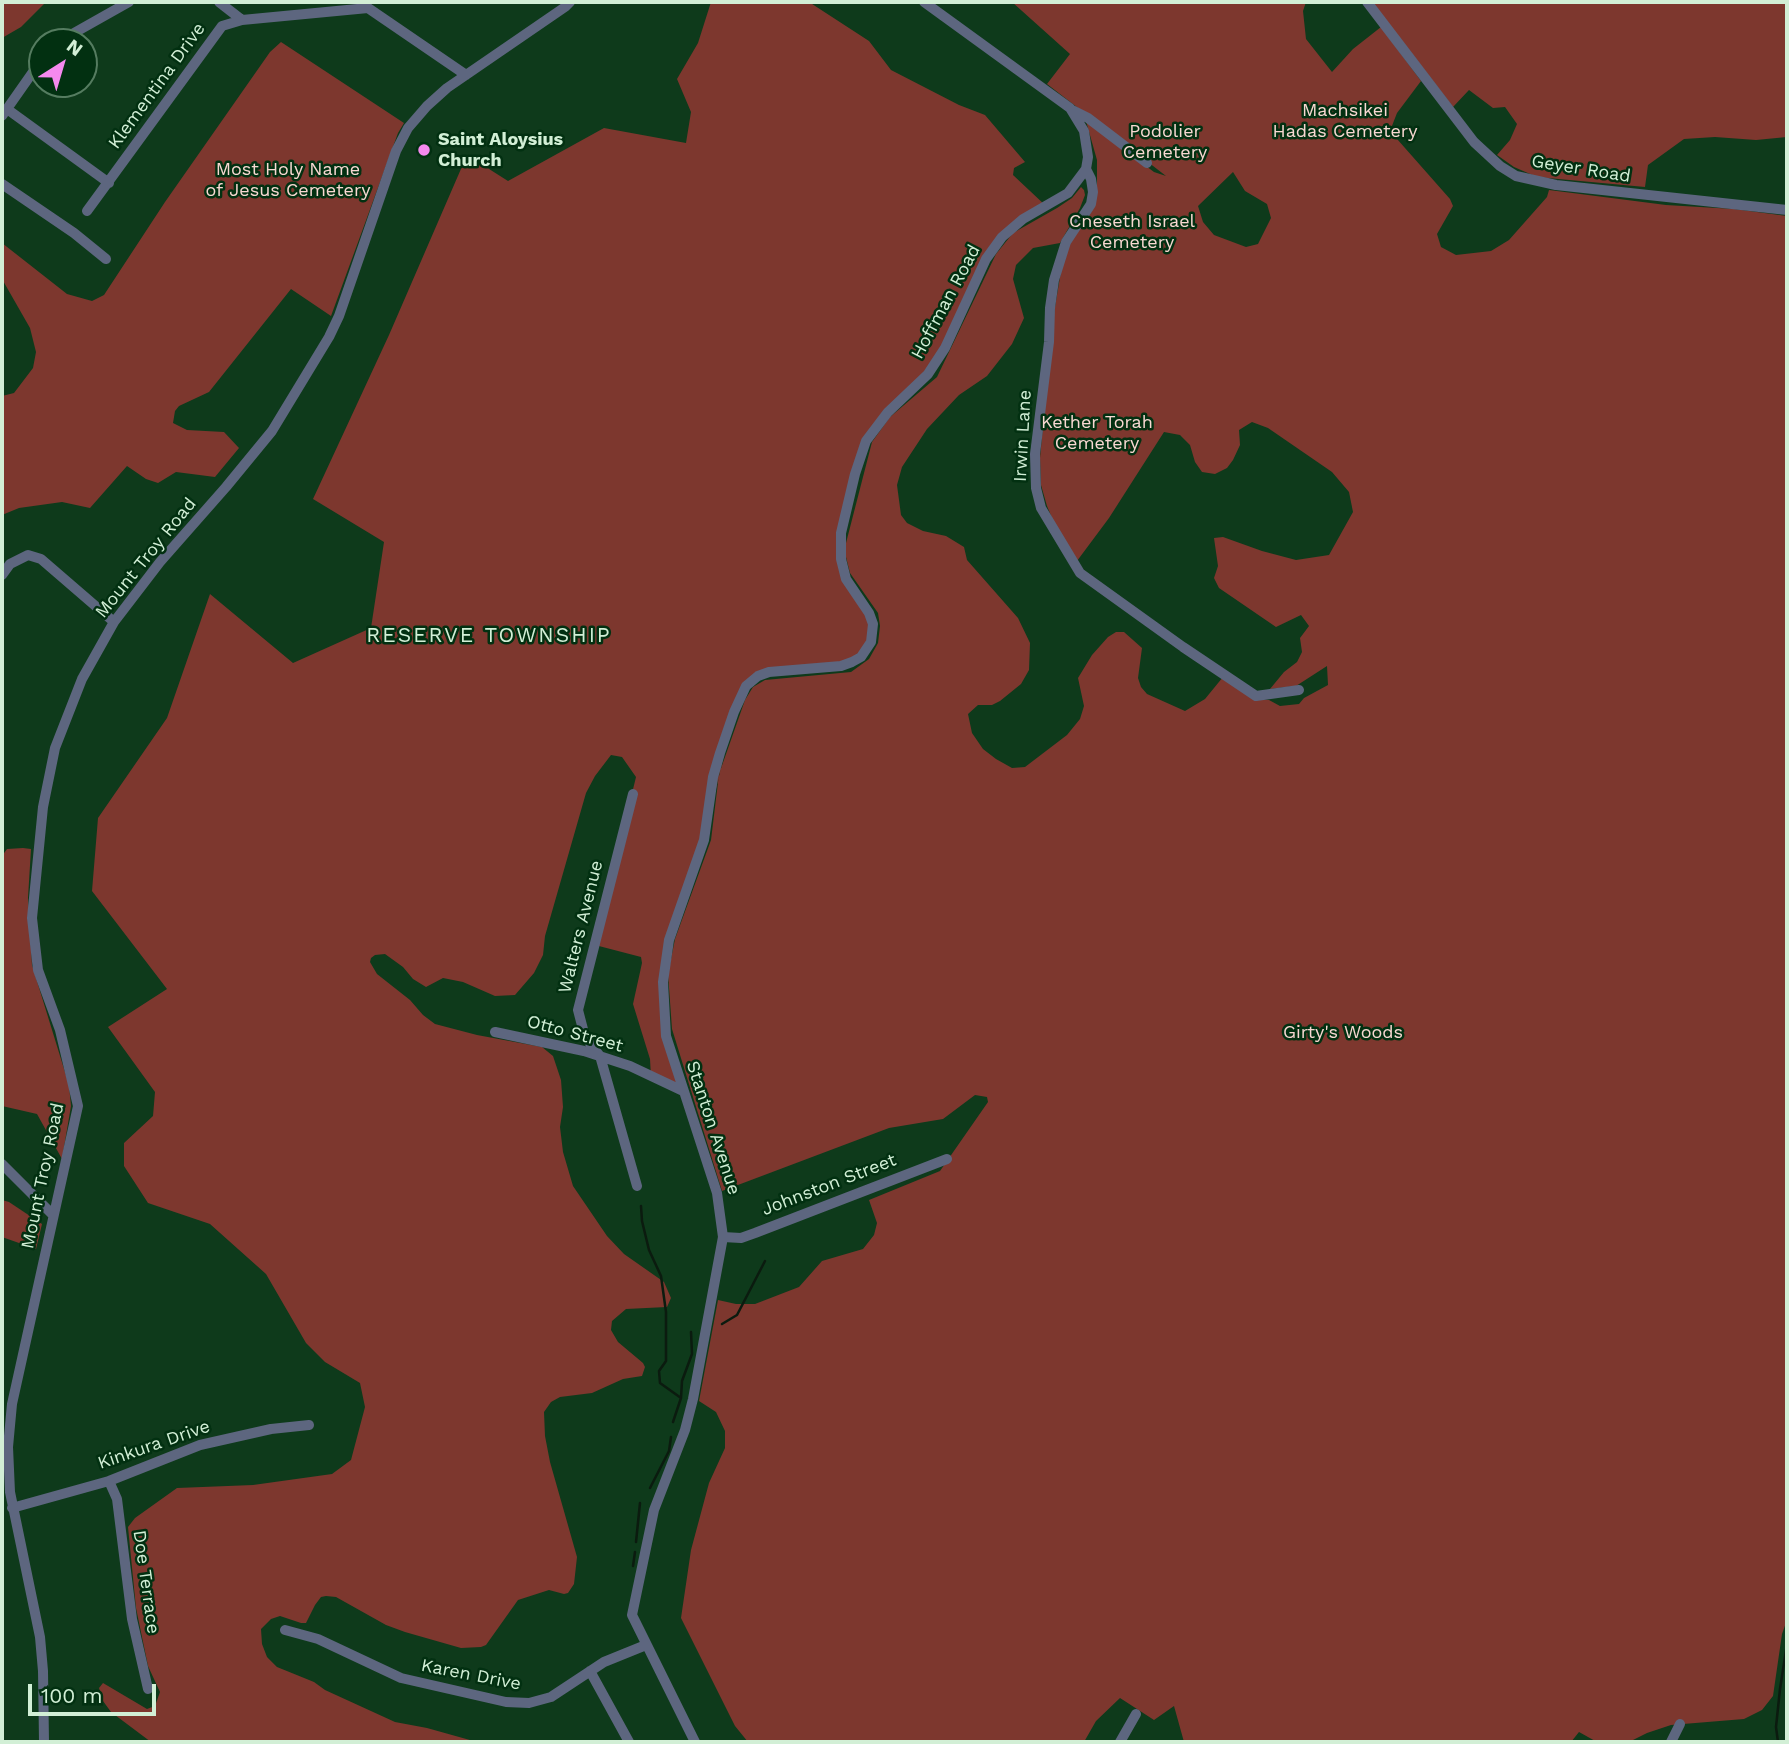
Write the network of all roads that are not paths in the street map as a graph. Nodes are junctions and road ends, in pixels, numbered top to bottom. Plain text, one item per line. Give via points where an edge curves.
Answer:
1 (129, 2) edge
2 (219, 2) edge
3 (924, 2) edge
4 (1367, 2) edge
5 (564, 4) edge
6 (370, 5) edge
7 (242, 20) junction
8 (83, 28) edge
9 (466, 75) junction
10 (28, 79) edge
11 (1070, 108) junction
12 (4, 113) edge
13 (1147, 163) dead end
14 (1086, 169) junction
15 (108, 183) junction
16 (2, 184) edge
17 (1787, 210) edge
18 (87, 211) dead end
19 (106, 259) dead end
20 (2, 575) edge
21 (114, 622) junction
22 (749, 682) joint
23 (1299, 690) dead end
24 (633, 794) dead end
25 (495, 1032) dead end
26 (600, 1056) junction
27 (683, 1091) junction
28 (947, 1159) dead end
29 (2, 1164) edge
30 (637, 1186) dead end
31 (53, 1215) junction
32 (723, 1237) junction
33 (309, 1426) dead end
34 (109, 1480) junction
35 (12, 1508) junction
36 (285, 1630) dead end
37 (646, 1645) junction
38 (590, 1671) junction
39 (148, 1689) dead end
40 (1136, 1714) dead end
41 (1680, 1724) dead end
42 (44, 1742) edge
43 (629, 1742) edge
44 (695, 1742) edge
45 (1120, 1742) edge
46 (1671, 1742) edge

1 - 8 street
2 - 7 street
3 - 11 street
4 - 17 street, Geyer Road via 1474,142 1516,176 1556,185
5 - 9 street, Mount Troy Road
6 - 7 street, Klementina Drive
6 - 9 street, Klementina Drive
7 - 15 street, Klementina Drive via 222,26
9 - 21 street, Mount Troy Road via 408,128 339,316 289,406
10 - 12 street
11 - 13 street
11 - 14 street via 1084,131
12 - 15 street
14 - 22 street, Hoffman Road via 1068,193 1002,237 986,259 940,356 866,441 841,533 841,559 846,579 873,624 867,649 841,666 769,672
14 - 23 street, Irwin Lane via 1091,178 1091,204 1066,242 1050,308 1035,454 1041,508 1080,573 1173,640 1256,696
15 - 18 street, Klementina Drive
16 - 19 street
20 - 21 street via 10,564 28,555 41,559
21 - 31 street, Mount Troy Road via 63,725 43,807 33,918 35,946 78,1106
22 - 27 street, Stanton Avenue via 720,752 704,840 664,961 666,1036
24 - 26 street, Walters Avenue via 579,1010 585,1037
25 - 26 street, Otto Street
26 - 27 street, Otto Street
26 - 30 street, Walters Avenue
27 - 32 street, Stanton Avenue via 717,1193
28 - 32 street, Johnston Street via 748,1236
29 - 31 street
31 - 35 street, Mount Troy Road via 12,1404 8,1472
32 - 37 street, Stanton Avenue via 693,1399 654,1510 632,1615
33 - 34 street, Kinkura Drive via 271,1429 200,1445
34 - 35 street, Kinkura Drive
34 - 39 street, Doe Terrace via 117,1499 132,1619
35 - 42 street, Mount Troy Road via 40,1637
36 - 38 street, Karen Drive via 318,1639 401,1678 506,1702 542,1700
37 - 38 street, Karen Drive
37 - 44 street, Stanton Avenue
38 - 43 street
40 - 45 street
41 - 46 street

